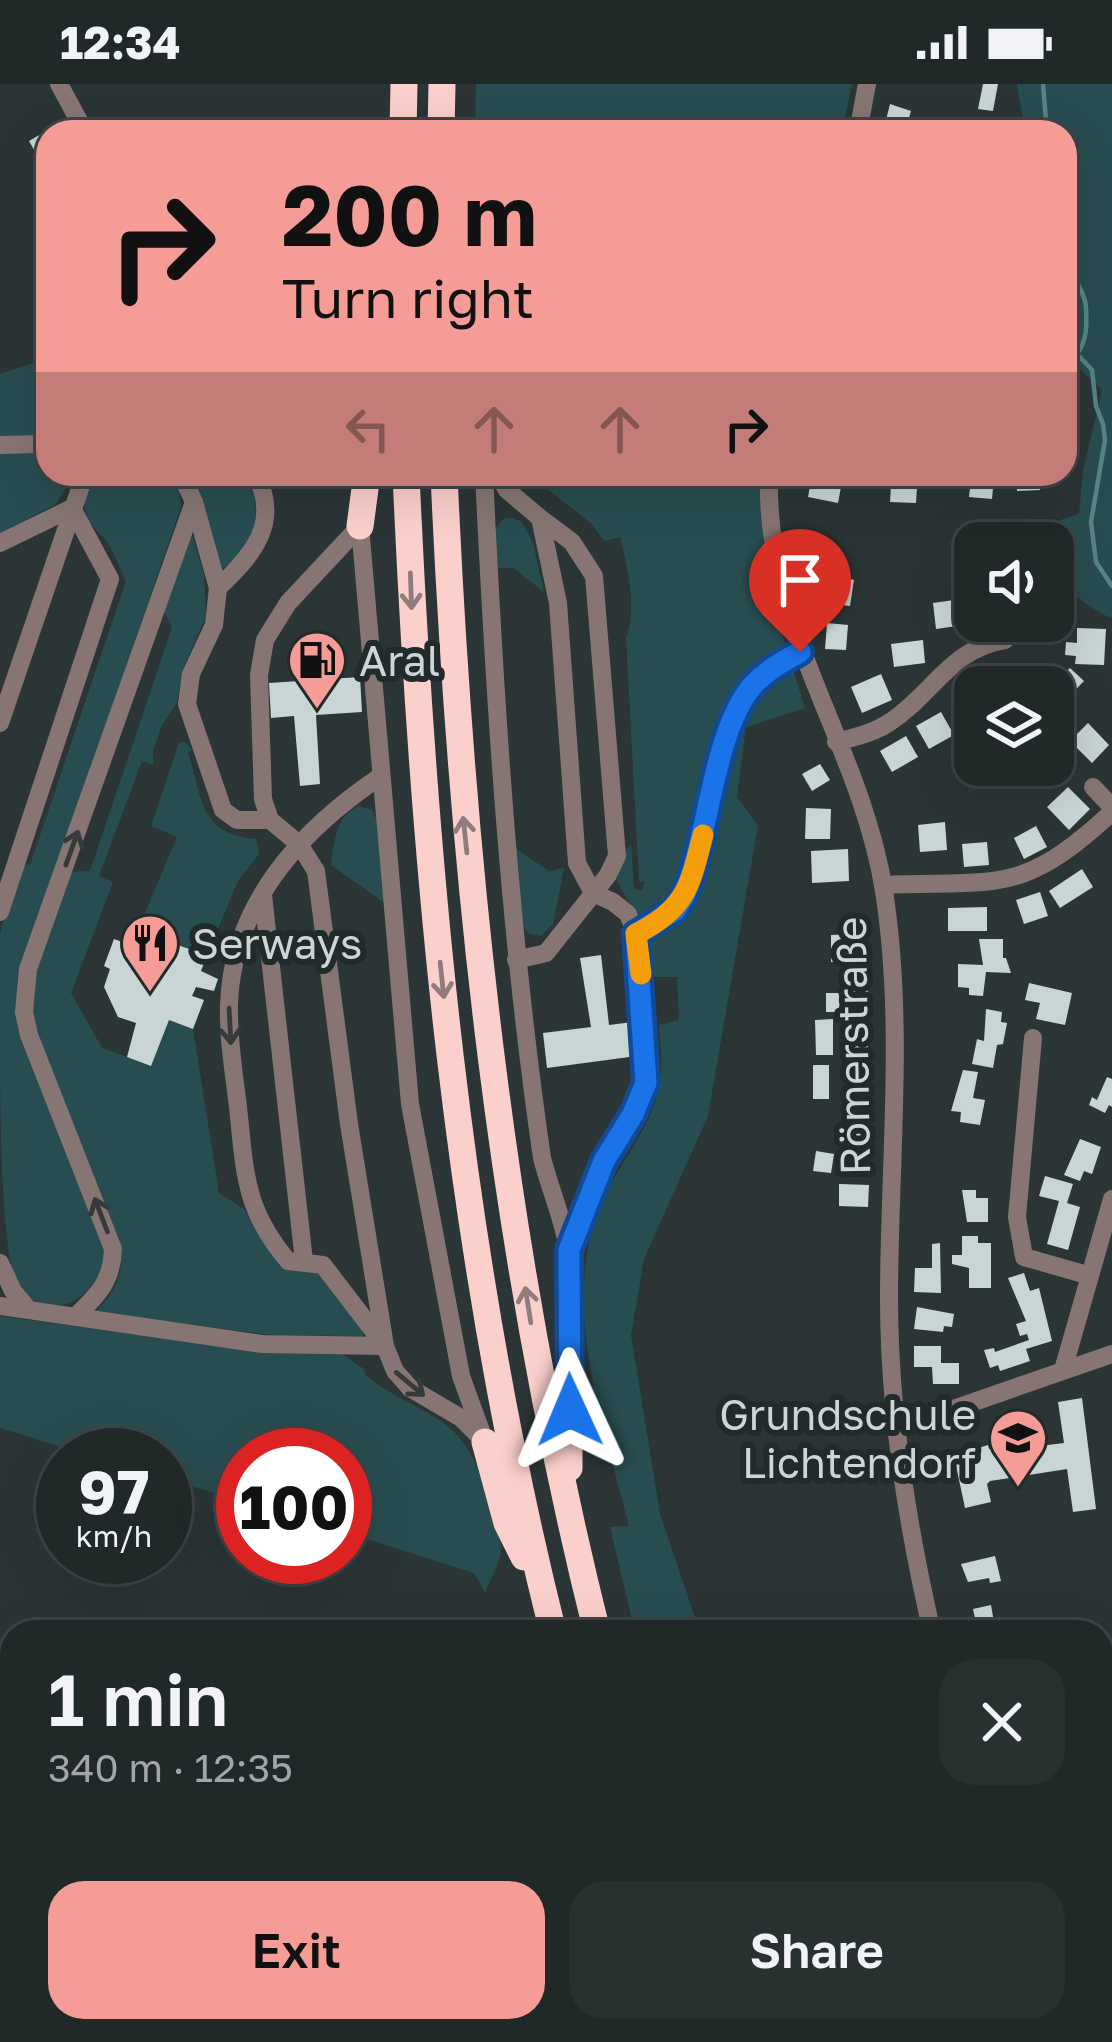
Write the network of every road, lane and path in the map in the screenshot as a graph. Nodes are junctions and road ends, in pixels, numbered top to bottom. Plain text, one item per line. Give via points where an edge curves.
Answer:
1 (59, 84) edge
2 (404, 84) edge
3 (442, 84) edge
4 (867, 84) edge
5 (78, 120) edge
6 (403, 120) edge
7 (441, 120) edge
8 (860, 120) edge
9 (36, 444) edge
10 (0, 445) edge
11 (80, 486) edge
12 (187, 486) edge
13 (258, 486) edge
14 (365, 486) edge
15 (407, 486) edge
16 (445, 486) edge
17 (485, 486) edge
18 (505, 486) edge
19 (769, 486) edge
20 (194, 502) junction
21 (72, 508) junction
22 (540, 518) junction
23 (360, 526) junction
24 (0, 543) edge
25 (218, 589) junction
26 (998, 642) edge
27 (800, 652) junction
28 (0, 723) edge
29 (836, 742) junction
30 (381, 776) junction
31 (1094, 787) dead end
32 (1112, 809) edge
33 (270, 820) junction
34 (299, 844) junction
35 (884, 885) junction
36 (262, 890) junction
37 (593, 893) junction
38 (0, 912) edge
39 (636, 934) junction
40 (516, 961) junction
41 (1033, 1038) dead end
42 (1112, 1199) edge
43 (569, 1250) junction
44 (304, 1261) junction
45 (0, 1263) edge
46 (1088, 1275) junction
47 (0, 1306) edge
48 (28, 1309) junction
49 (76, 1316) junction
50 (386, 1346) junction
51 (1112, 1354) edge
52 (1063, 1370) junction
53 (896, 1429) junction
54 (485, 1442) junction
55 (567, 1502) junction
56 (544, 1598) junction
57 (550, 1620) edge
58 (593, 1620) edge
59 (930, 1620) edge

1 - 5 street
2 - 6 highway
3 - 7 highway
4 - 8 street
9 - 10 street
11 - 21 street
12 - 20 street
13 - 25 street via 266,514 261,539
14 - 23 highway
15 -> 56 highway via 453,1082 495,1371
55 -> 16 highway via 542,1395 491,1057 463,814
17 - 40 street
18 - 22 street
19 - 27 street, Römerstraße via 777,578
20 - 25 street
49 -> 20 street via 100,1294 113,1249 29,1035 24,991
21 - 24 street
21 - 28 street
21 - 38 street via 110,579
22 - 37 street via 558,603 577,863
22 - 37 street via 572,542 597,591 616,856
23 - 30 street
23 - 33 street via 288,603 265,640 259,675
25 - 33 street via 187,704 223,810 237,820
26 - 29 street via 970,650 892,721
27 - 29 street, Römerstraße
27 - 39 street via 750,688 731,721 684,896
29 - 35 street, Römerstraße
30 - 34 street
30 - 54 street via 410,1104 461,1376
31 - 32 street
32 - 35 street via 1034,872 1000,883
33 - 34 street
34 - 36 street
34 - 50 street via 316,871
35 - 53 street, Römerstraße via 894,975 889,1296
36 - 44 street
36 -> 44 street via 235,961 234,1069 251,1205 289,1261
37 - 39 street via 628,914
37 - 40 street via 546,953
39 - 43 street via 646,1083
40 - 43 street via 542,1158
41 - 46 street via 1018,1216 1024,1257
42 - 46 street
43 - 55 highway
44 - 50 street via 323,1265
45 - 48 street
46 - 52 street
47 - 48 street
48 - 49 street
49 - 50 street via 262,1344
50 -> 54 street via 410,1388
51 - 52 street
52 - 53 street
53 - 59 street, Römerstraße
54 - 56 highway via 507,1523
55 - 58 highway
56 - 57 highway

